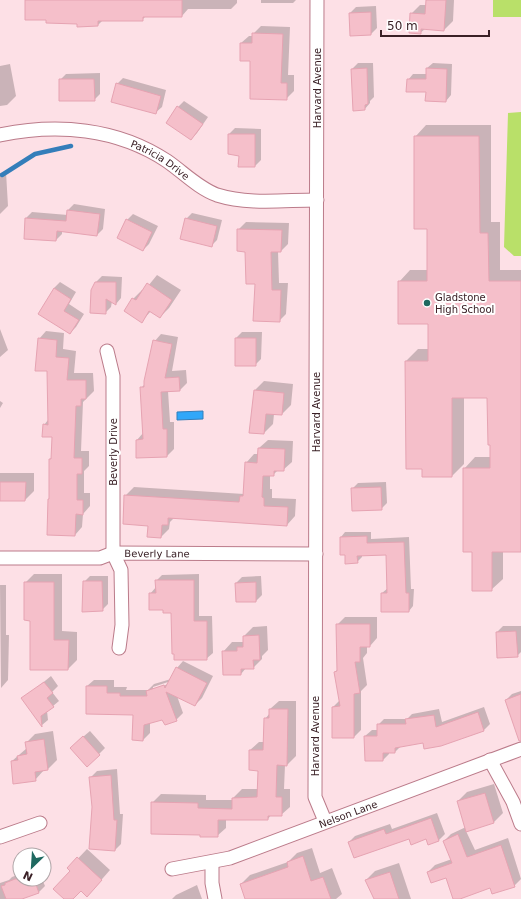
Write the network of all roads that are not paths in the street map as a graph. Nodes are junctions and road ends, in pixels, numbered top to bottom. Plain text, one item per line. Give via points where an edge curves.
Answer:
1 (317, 0) edge
2 (0, 135) edge
3 (317, 200) junction
4 (107, 352) dead end
5 (113, 554) junction
6 (316, 554) junction
7 (0, 558) edge
8 (119, 648) dead end
9 (521, 749) edge
10 (490, 760) junction
11 (325, 822) junction
12 (40, 823) dead end
13 (521, 824) edge
14 (0, 837) edge
15 (212, 862) junction
16 (172, 869) dead end
17 (215, 899) edge

1 - 3 street, Harvard Avenue
2 - 3 street, Patricia Drive via 49,128 90,131 148,150 204,189 226,198 250,201
3 - 6 street, Harvard Avenue
4 - 5 street, Beverly Drive via 112,376
5 - 6 street, Beverly Lane
5 - 7 street, Beverly Lane via 100,558
5 - 8 street via 121,570 122,625
6 - 11 street, Harvard Avenue via 315,797
9 - 10 street, Nelson Lane
10 - 11 street, Nelson Lane
10 - 13 street via 513,802
11 - 15 street, Nelson Lane via 230,858
12 - 14 street
15 - 16 street, Nelson Lane
15 - 17 street

